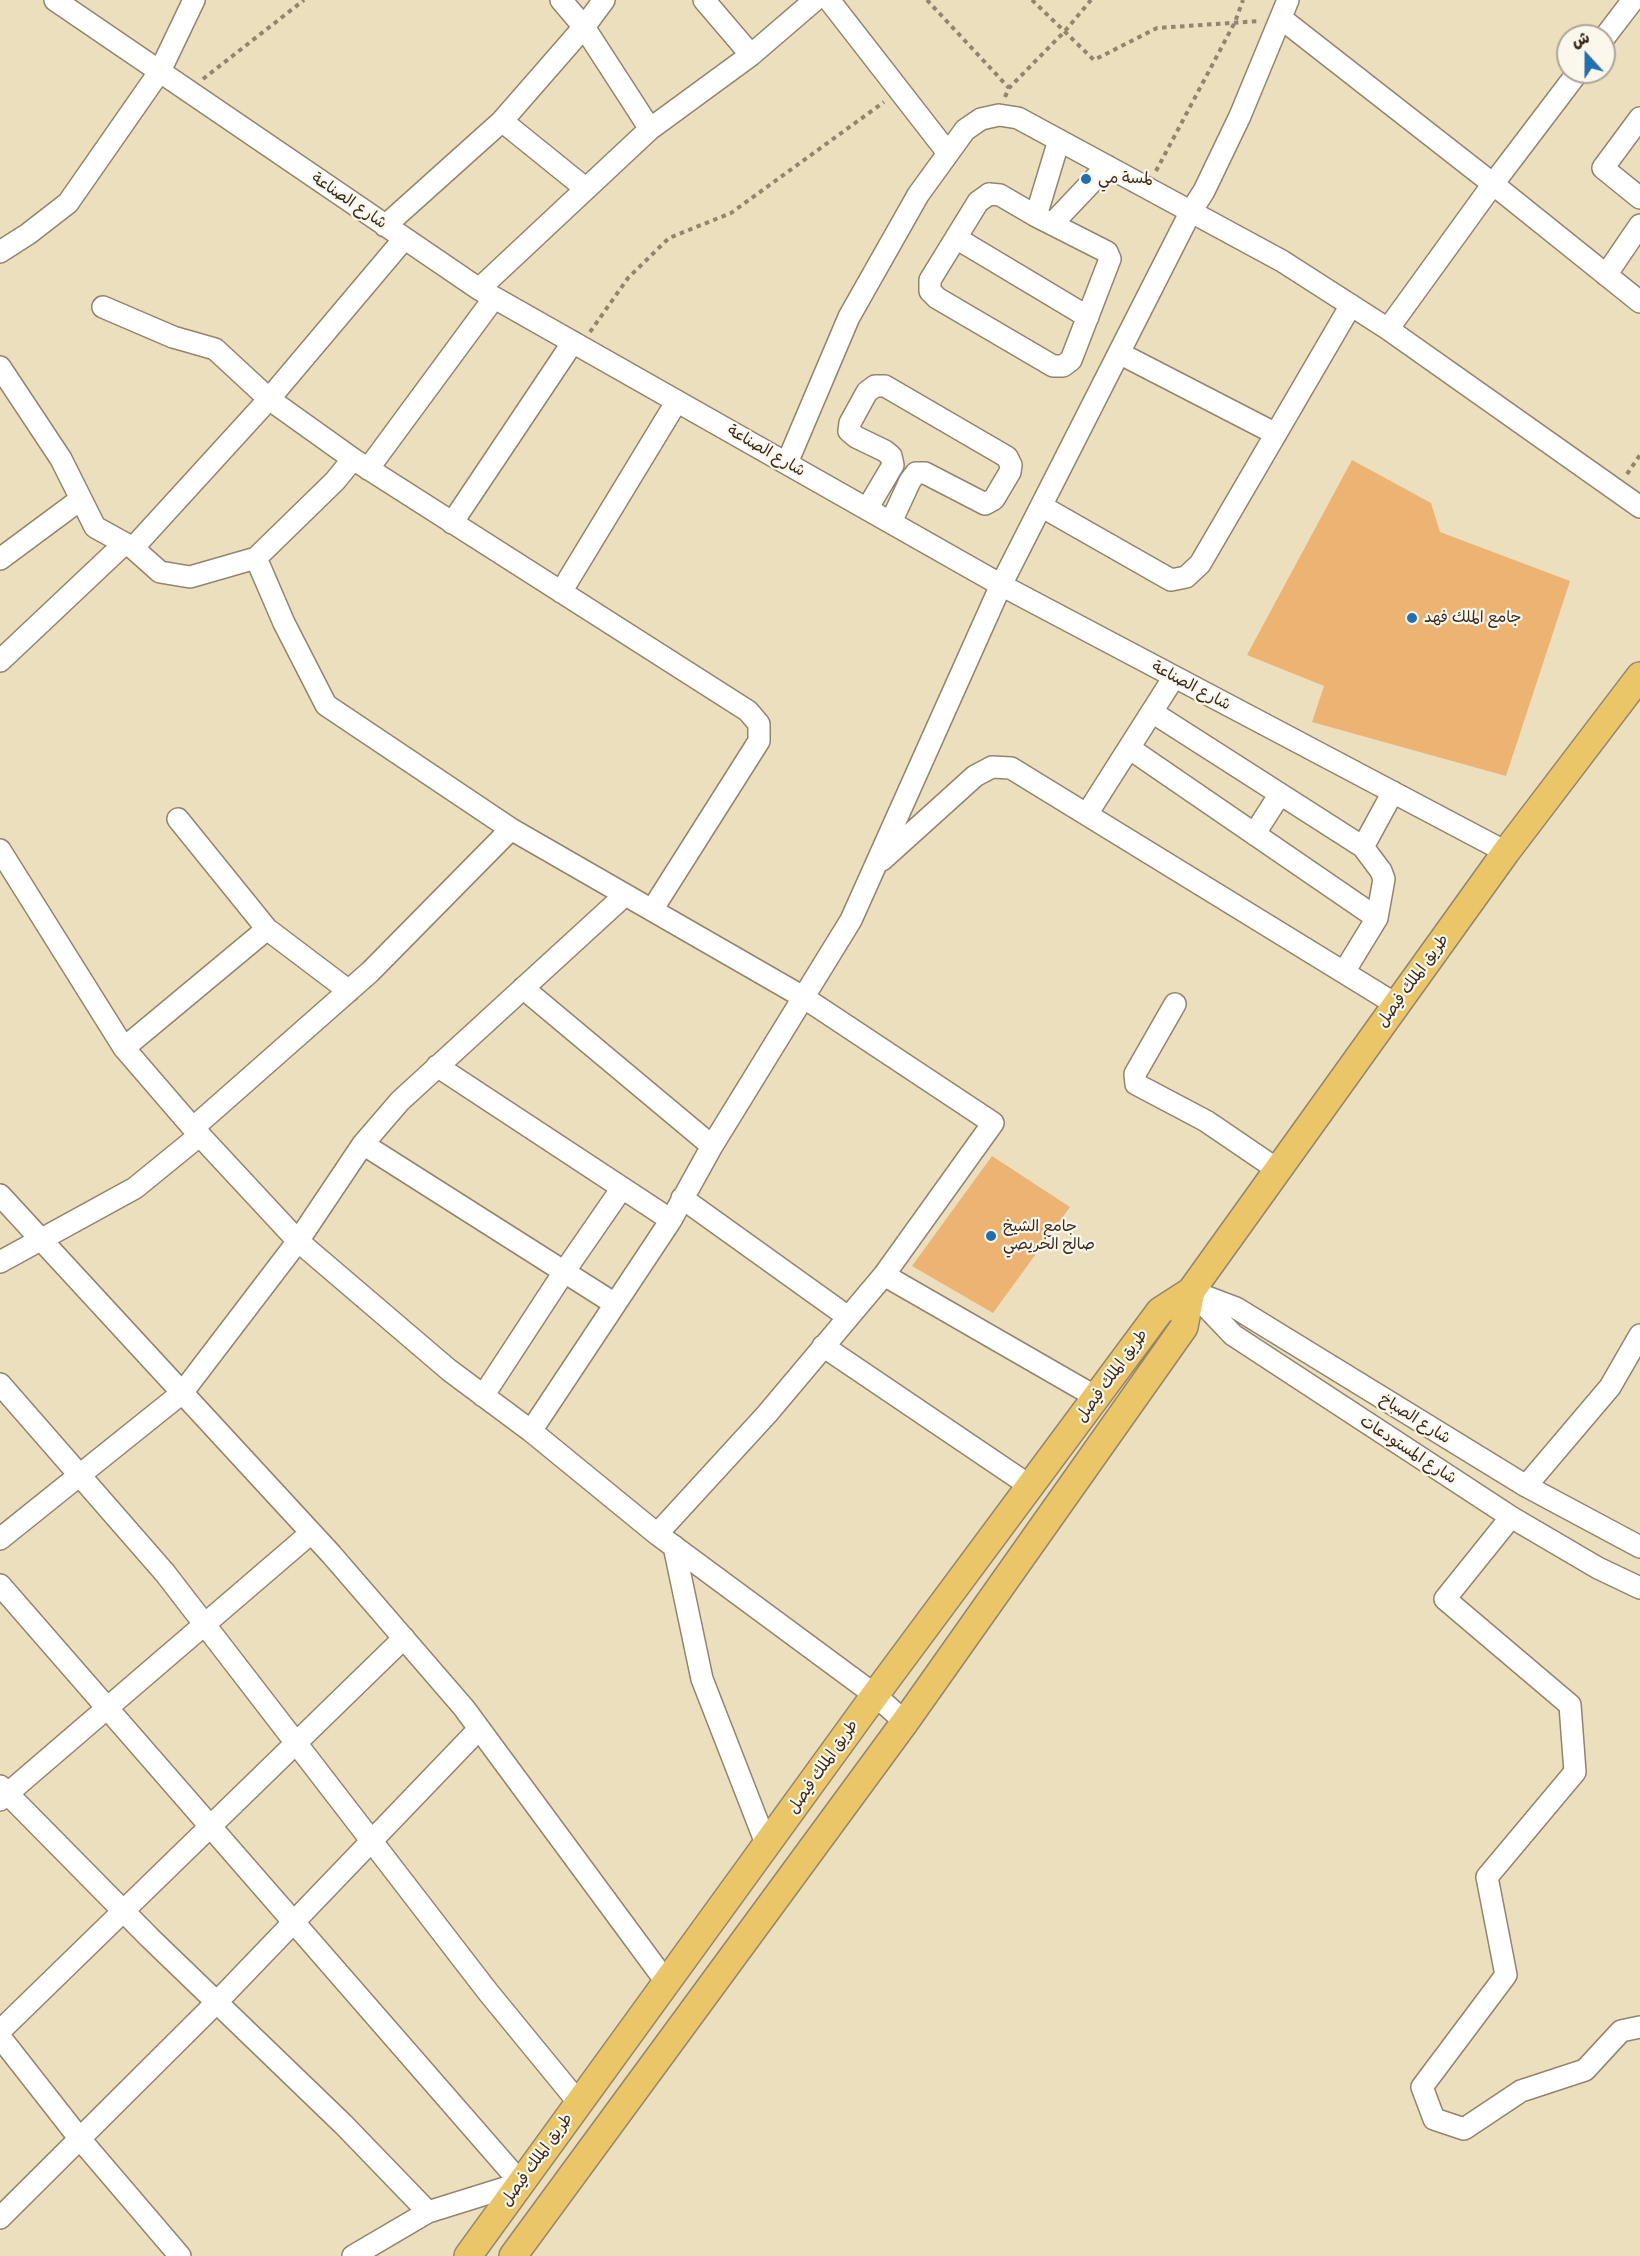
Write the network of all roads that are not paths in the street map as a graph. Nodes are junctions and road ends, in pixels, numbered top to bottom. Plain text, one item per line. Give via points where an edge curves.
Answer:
1 (55, 0) edge
2 (195, 0) edge
3 (561, 0) edge
4 (604, 0) edge
5 (704, 0) edge
6 (815, 0) edge
7 (829, 0) edge
8 (1633, 0) edge
9 (1285, 10) edge
10 (1615, 24) edge
11 (584, 27) junction
12 (751, 55) junction
13 (160, 71) junction
14 (1569, 84) edge
15 (1640, 118) edge
16 (502, 121) junction
17 (650, 129) junction
18 (1059, 140) junction
19 (948, 153) junction
20 (1107, 166) junction
21 (1493, 184) junction
22 (585, 188) junction
23 (1640, 198) edge
24 (1190, 213) junction
25 (1044, 220) junction
26 (1640, 225) edge
27 (385, 226) junction
28 (956, 238) junction
29 (404, 239) junction
30 (0, 252) edge
31 (1606, 275) junction
32 (486, 293) junction
33 (1640, 302) edge
34 (1351, 305) junction
35 (103, 307) dead end
36 (1088, 317) junction
37 (1388, 329) junction
38 (576, 344) junction
39 (1119, 353) junction
40 (0, 367) edge
41 (269, 399) junction
42 (677, 401) junction
43 (1276, 434) junction
44 (787, 463) junction
45 (360, 464) junction
46 (81, 499) junction
47 (1041, 506) junction
48 (1640, 507) edge
49 (867, 509) junction
50 (891, 522) junction
51 (452, 523) junction
52 (128, 546) junction
53 (256, 558) junction
54 (0, 559) edge
55 (1001, 585) junction
56 (561, 592) junction
57 (0, 661) edge
58 (1640, 676) edge
59 (1174, 677) junction
60 (1152, 712) junction
61 (1129, 748) junction
62 (1393, 792) junction
63 (1280, 794) junction
64 (1087, 814) junction
65 (178, 819) dead end
66 (511, 829) junction
67 (1255, 833) junction
68 (1363, 847) junction
69 (0, 850) edge
70 (1506, 852) junction
71 (878, 864) junction
72 (625, 895) junction
73 (652, 910) junction
74 (1377, 918) junction
75 (267, 929) junction
76 (1344, 972) junction
77 (523, 988) junction
78 (349, 990) junction
79 (803, 997) junction
80 (1175, 1004) dead end
81 (1397, 1005) junction
82 (124, 1048) junction
83 (437, 1066) junction
84 (197, 1131) junction
85 (363, 1144) junction
86 (712, 1146) junction
87 (1278, 1170) junction
88 (622, 1188) junction
89 (0, 1195) edge
90 (682, 1198) junction
91 (671, 1220) junction
92 (42, 1239) junction
93 (298, 1241) junction
94 (0, 1262) edge
95 (564, 1272) junction
96 (884, 1275) junction
97 (1191, 1291) junction
98 (615, 1304) junction
99 (848, 1317) junction
100 (1640, 1335) edge
101 (824, 1346) junction
102 (0, 1384) edge
103 (182, 1393) junction
104 (483, 1396) junction
105 (1096, 1397) junction
106 (531, 1431) junction
107 (79, 1474) junction
108 (1030, 1486) junction
109 (1526, 1486) junction
110 (1511, 1517) junction
111 (311, 1533) junction
112 (0, 1539) edge
113 (666, 1540) junction
114 (1640, 1547) edge
115 (0, 1585) edge
116 (1640, 1588) edge
117 (205, 1624) junction
118 (404, 1638) junction
119 (875, 1695) junction
120 (107, 1708) junction
121 (905, 1722) junction
122 (479, 1729) junction
123 (297, 1743) junction
124 (2, 1793) edge
125 (211, 1827) junction
126 (372, 1841) junction
127 (767, 1846) junction
128 (124, 1912) junction
129 (294, 1922) junction
130 (667, 1983) junction
131 (217, 2002) junction
132 (1640, 2027) edge
133 (0, 2031) edge
134 (0, 2037) edge
135 (579, 2103) junction
136 (80, 2139) junction
137 (520, 2183) junction
138 (428, 2212) junction
139 (0, 2218) edge
140 (180, 2256) edge
141 (353, 2256) edge
142 (468, 2256) edge
143 (513, 2256) edge

1 - 13 street, شارع الصناعة
2 - 13 street
3 - 11 street
4 - 11 street
5 - 12 street
6 - 12 street
7 - 19 street
8 - 10 street
9 - 21 street
9 - 24 street via 1204,191
11 - 16 street
11 - 17 street
12 - 17 street
13 - 27 street, شارع الصناعة
13 - 30 street via 68,203
14 - 21 street
15 - 23 street via 1603,168
16 - 22 street
16 - 27 street
17 - 22 street
18 - 19 street via 1017,118 999,115 981,118 965,130
18 - 20 street
18 - 25 street
19 - 44 street via 918,195 849,317
20 - 24 street
20 - 25 street
21 - 31 street
21 - 37 street
22 - 32 street
24 - 34 street via 1282,261
24 - 39 street
25 - 28 street via 1000,195 989,194 978,202
25 - 36 street via 1107,252 1110,259
26 - 31 street
27 - 29 street, شارع الصناعة
28 - 36 street
28 - 36 street via 930,280 930,291 937,298 1053,366 1063,366 1071,360
29 - 32 street, شارع الصناعة
29 - 41 street
31 - 33 street
32 - 38 street, شارع الصناعة
32 - 45 street
34 - 37 street
34 - 43 street
35 - 41 street via 173,337 215,349
37 - 48 street
38 - 42 street, شارع الصناعة
38 - 51 street
39 - 43 street
39 - 47 street
40 - 46 street via 61,459
41 - 45 street
41 - 52 street
42 - 44 street, شارع الصناعة
42 - 56 street
43 - 47 street via 1200,564 1186,577 1171,580
44 - 49 street, شارع الصناعة
45 - 51 street
45 - 53 street via 335,481
46 - 52 street via 95,527
46 - 54 street
47 - 55 street
49 - 50 street, شارع الصناعة
49 - 50 street via 893,465 885,451 849,431 867,392 875,386 885,386 1007,457 1010,472 994,500 984,504 925,473 916,473
50 - 55 street, شارع الصناعة
51 - 56 street
52 - 53 street via 160,572 190,577
52 - 57 street
53 - 66 street via 326,705
55 - 59 street, شارع الصناعة
55 - 71 street
56 - 73 street via 748,711 759,724 759,741
58 - 70 main road, طريق الملك فيصل
59 - 60 street
59 - 62 street, شارع الصناعة
60 - 61 street
60 - 63 street
61 - 64 street
61 - 67 street
62 - 68 street
62 - 70 street, شارع الصناعة
63 - 67 street
63 - 68 street
64 - 71 street via 1011,768 992,766 975,776
64 - 76 street
65 - 75 street
66 - 72 street
66 - 78 street
67 - 74 street
68 - 74 street via 1384,879
69 - 82 street
70 - 81 main road, طريق الملك فيصل
71 - 79 street via 851,920
72 - 73 street
72 - 77 street
73 - 79 street
74 - 76 street
75 - 78 street
75 - 82 street
76 - 81 street
77 - 83 street
77 - 86 street
78 - 84 street
79 - 86 street
79 - 96 street via 993,1123
80 - 87 street via 1135,1074 1136,1084 1206,1121
81 - 87 main road, طريق الملك فيصل
82 - 84 street
83 - 85 street
83 - 88 street
84 - 92 street via 135,1188
84 - 93 street
85 - 93 street
85 - 95 street
86 - 90 street
87 - 97 main road, طريق الملك فيصل
88 - 91 street
88 - 95 street
89 - 92 street
90 - 91 street
90 - 99 street
91 - 98 street
92 - 94 street
92 - 103 street
93 - 103 street
93 - 104 street
95 - 98 street
95 - 104 street
96 - 99 street
96 - 105 street
97 - 105 main road, طريق الملك فيصل via 1160,1311
97 - 109 street, شارع الصباخ via 1236,1308
97 - 110 street, شارع المستودعات via 1233,1335
97 - 121 main road, طريق الملك فيصل via 1184,1327
98 - 106 street
99 - 101 street
100 - 109 street via 1610,1387
101 - 108 street
101 - 113 street
102 - 107 street
103 - 107 street
103 - 111 street
104 - 106 street
105 - 108 main road, طريق الملك فيصل
106 - 113 street
107 - 112 street
107 - 117 street
108 - 119 main road, طريق الملك فيصل
109 - 114 street, شارع الصباخ
110 - 116 street, شارع المستودعات
110 - 132 street via 1445,1599 1570,1705 1575,1772 1487,1877 1506,1975 1422,2087 1434,2119 1464,2129 1521,2091 1585,2070 1621,2031
111 - 117 street
111 - 118 street
113 - 119 street
113 - 127 street via 702,1678
115 - 120 street
117 - 120 street
117 - 123 street
118 - 122 street
118 - 123 street
119 - 121 street
119 - 127 main road, طريق الملك فيصل
120 - 124 street
120 - 125 street
121 - 143 main road, طريق الملك فيصل
122 - 126 street
122 - 130 street
123 - 125 street
123 - 126 street
124 - 128 street
125 - 128 street
125 - 129 street
126 - 129 street
126 - 135 street
127 - 130 main road, طريق الملك فيصل
128 - 131 street
128 - 133 street
129 - 131 street
129 - 137 street
130 - 135 main road, طريق الملك فيصل
131 - 136 street
131 - 138 street
134 - 136 street
135 - 137 main road, طريق الملك فيصل
136 - 139 street
136 - 140 street
137 - 138 street
137 - 142 main road, طريق الملك فيصل
138 - 141 street

